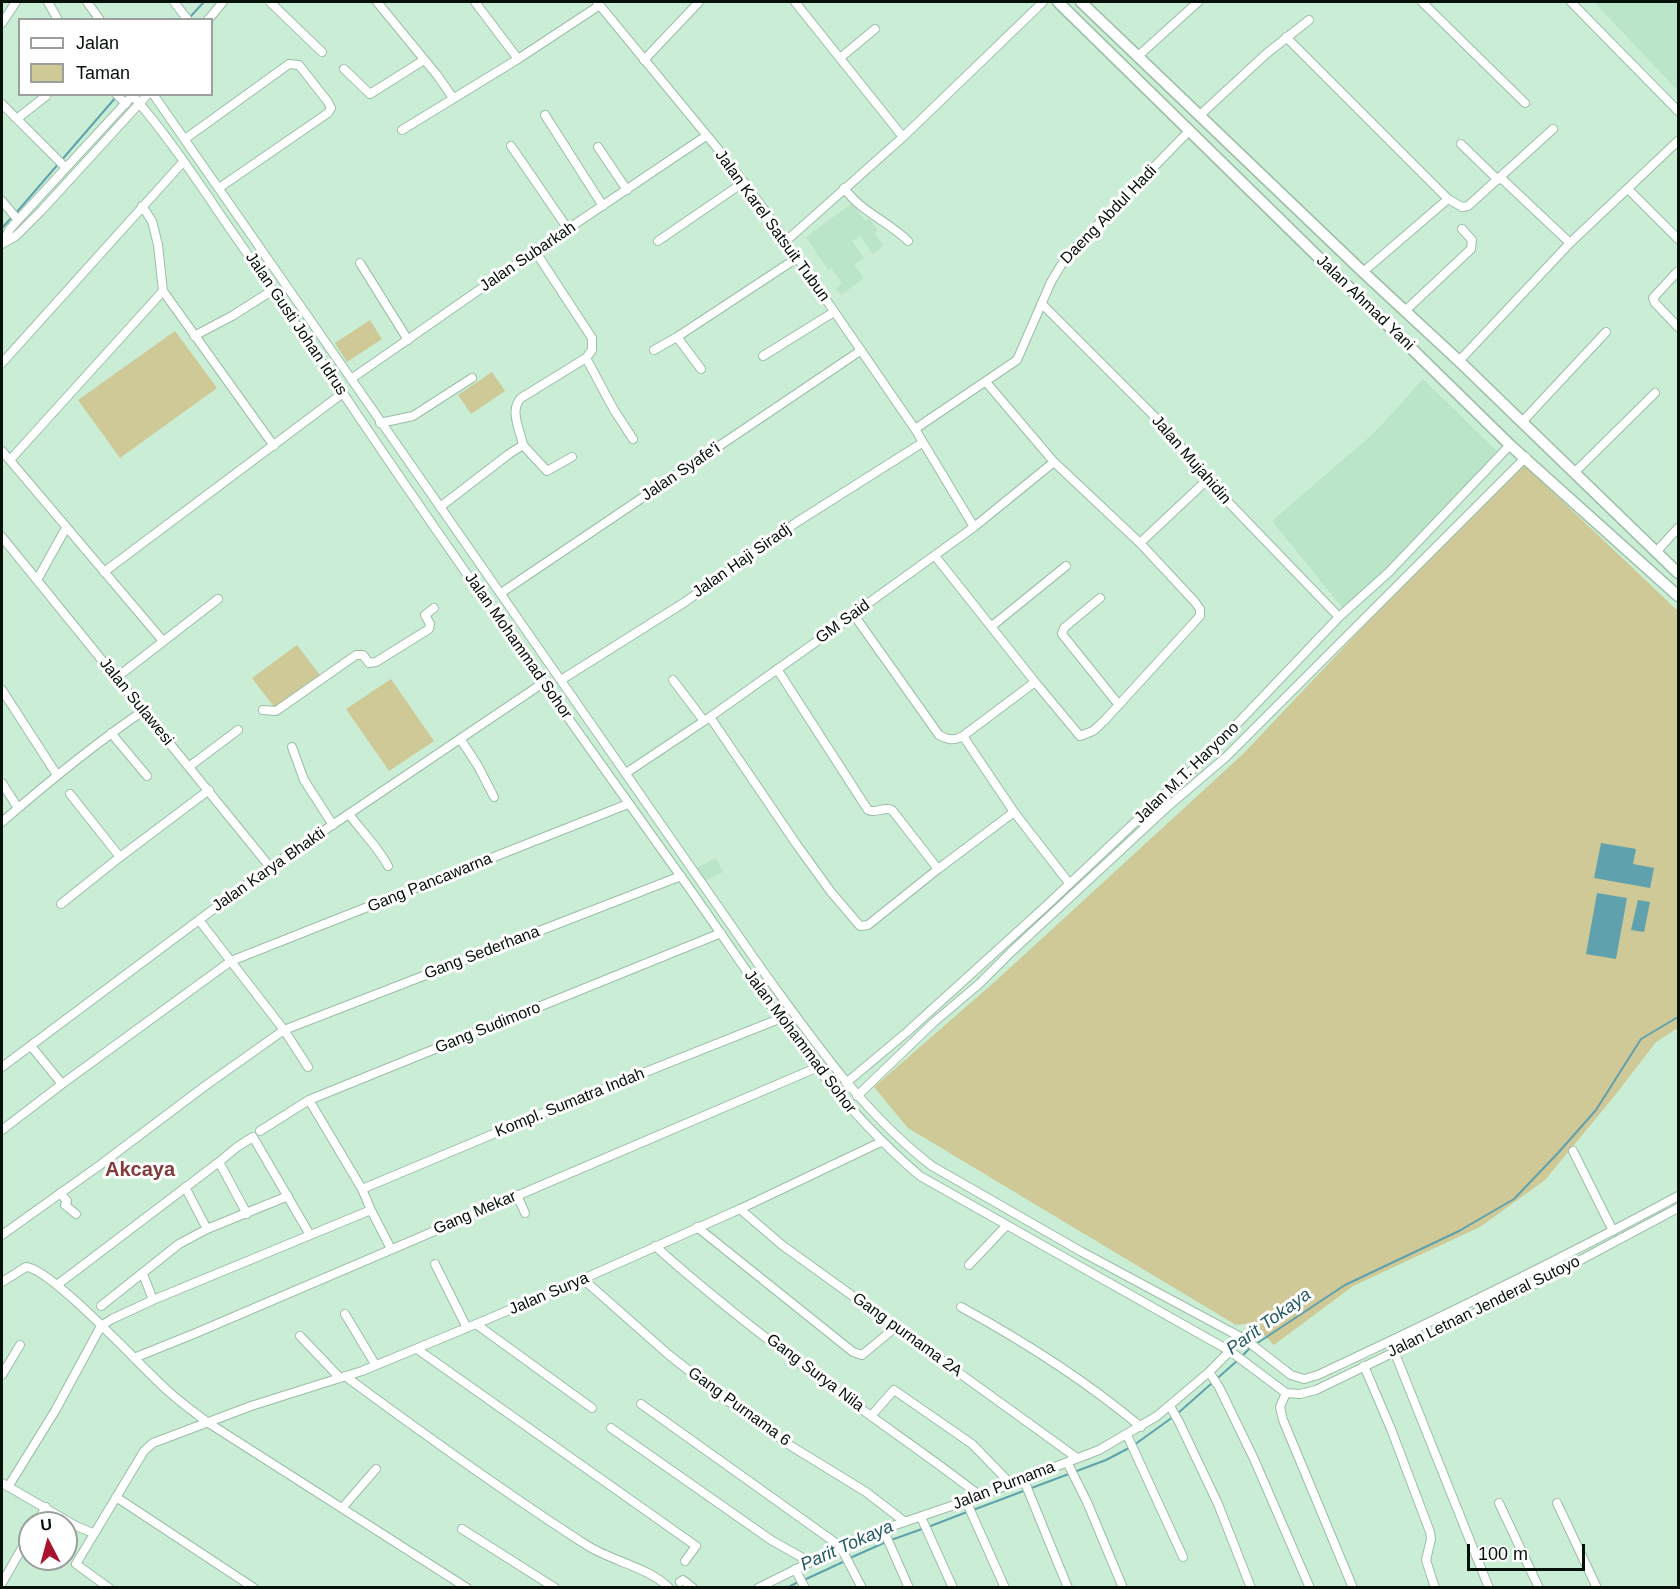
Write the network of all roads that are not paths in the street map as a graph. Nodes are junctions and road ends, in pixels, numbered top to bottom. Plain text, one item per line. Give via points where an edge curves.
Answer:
1 (16, 2) edge
2 (48, 2) edge
3 (87, 2) edge
4 (174, 2) edge
5 (222, 2) edge
6 (270, 2) edge
7 (377, 2) edge
8 (475, 2) edge
9 (699, 2) edge
10 (795, 2) edge
11 (1042, 2) edge
12 (1058, 2) edge
13 (1081, 2) edge
14 (1198, 2) edge
15 (1422, 2) edge
16 (1571, 2) edge
17 (598, 3) edge
18 (186, 17) edge
19 (57, 18) edge
20 (99, 18) edge
21 (210, 18) edge
22 (1309, 20) dead end
23 (2, 23) edge
24 (875, 29) dead end
25 (1286, 37) junction
26 (322, 51) dead end
27 (1137, 57) junction
28 (840, 58) junction
29 (518, 59) junction
30 (424, 60) junction
31 (644, 60) junction
32 (344, 69) dead end
33 (46, 96) dead end
34 (135, 96) edge
35 (146, 96) edge
36 (154, 96) edge
37 (453, 98) junction
38 (121, 99) edge
39 (139, 103) junction
40 (1525, 103) dead end
41 (2, 104) edge
42 (1678, 111) edge
43 (546, 115) dead end
44 (1199, 116) junction
45 (18, 118) junction
46 (1553, 129) dead end
47 (402, 130) dead end
48 (1190, 130) junction
49 (706, 136) junction
50 (903, 137) junction
51 (185, 139) junction
52 (1678, 141) edge
53 (1461, 144) dead end
54 (511, 146) dead end
55 (598, 147) dead end
56 (183, 162) junction
57 (66, 168) junction
58 (1500, 179) junction
59 (744, 182) junction
60 (219, 188) junction
61 (844, 188) junction
62 (1628, 189) junction
63 (627, 190) junction
64 (1448, 199) junction
65 (2, 202) edge
66 (142, 206) junction
67 (603, 206) junction
68 (1306, 218) junction
69 (18, 220) junction
70 (568, 229) junction
71 (1462, 229) dead end
72 (1291, 232) junction
73 (251, 235) junction
74 (1678, 239) edge
75 (658, 241) dead end
76 (786, 241) junction
77 (908, 241) dead end
78 (2, 243) edge
79 (240, 243) junction
80 (1570, 243) junction
81 (535, 251) junction
82 (797, 258) junction
83 (360, 263) dead end
84 (1363, 272) junction
85 (1678, 272) edge
86 (273, 290) junction
87 (163, 291) junction
88 (1042, 304) junction
89 (1405, 311) junction
90 (834, 312) junction
91 (1678, 327) edge
92 (1606, 332) dead end
93 (194, 336) junction
94 (677, 337) junction
95 (408, 340) junction
96 (654, 350) dead end
97 (860, 351) junction
98 (763, 356) dead end
99 (586, 358) junction
100 (1459, 361) junction
101 (2, 363) edge
102 (700, 369) dead end
103 (472, 378) dead end
104 (351, 379) junction
105 (986, 382) junction
106 (343, 393) junction
107 (1655, 393) dead end
108 (1522, 422) junction
109 (380, 423) junction
110 (915, 429) junction
111 (633, 439) dead end
112 (922, 443) junction
113 (1510, 444) junction
114 (523, 445) junction
115 (274, 446) junction
116 (2, 451) edge
117 (572, 457) dead end
118 (1526, 457) junction
119 (9, 460) junction
120 (1054, 462) junction
121 (1574, 473) junction
122 (1207, 480) junction
123 (440, 507) junction
124 (974, 527) junction
125 (66, 528) junction
126 (1678, 528) edge
127 (2, 537) edge
128 (1639, 537) junction
129 (463, 538) junction
130 (1140, 543) junction
131 (449, 547) junction
132 (1628, 550) junction
133 (1656, 552) junction
134 (935, 556) junction
135 (1066, 566) dead end
136 (104, 572) junction
137 (1389, 572) junction
138 (1678, 573) edge
139 (37, 580) junction
140 (1401, 582) junction
141 (501, 593) junction
142 (1678, 596) edge
143 (1100, 598) dead end
144 (218, 599) dead end
145 (434, 608) dead end
146 (854, 615) junction
147 (1339, 617) junction
148 (992, 627) junction
149 (162, 641) junction
150 (1298, 661) junction
151 (777, 669) junction
152 (1310, 673) junction
153 (116, 678) junction
154 (561, 680) junction
155 (673, 680) dead end
156 (1035, 682) junction
157 (543, 683) junction
158 (2, 690) edge
159 (1119, 705) junction
160 (263, 710) dead end
161 (143, 711) junction
162 (707, 719) junction
163 (595, 729) junction
164 (238, 730) dead end
165 (111, 733) junction
166 (963, 736) junction
167 (461, 740) junction
168 (583, 740) junction
169 (292, 747) dead end
170 (189, 766) junction
171 (626, 773) junction
172 (57, 775) junction
173 (147, 776) dead end
174 (2, 783) edge
175 (209, 790) junction
176 (70, 794) dead end
177 (494, 797) dead end
178 (628, 804) junction
179 (18, 808) junction
180 (1014, 812) junction
181 (349, 814) junction
182 (2, 822) edge
183 (333, 825) junction
184 (1120, 836) junction
185 (1128, 844) junction
186 (120, 857) junction
187 (388, 866) dead end
188 (270, 867) junction
189 (938, 869) junction
190 (681, 876) junction
191 (1069, 884) junction
192 (61, 904) dead end
193 (199, 920) junction
194 (721, 933) junction
195 (1002, 945) junction
196 (1010, 953) junction
197 (231, 961) junction
198 (763, 971) junction
199 (751, 979) junction
200 (779, 1019) junction
201 (284, 1030) junction
202 (907, 1032) junction
203 (914, 1042) junction
204 (31, 1046) junction
205 (2, 1067) edge
206 (308, 1067) dead end
207 (816, 1068) junction
208 (846, 1083) junction
209 (62, 1084) junction
210 (857, 1096) junction
211 (309, 1100) junction
212 (2, 1130) edge
213 (257, 1134) junction
214 (881, 1142) junction
215 (1573, 1151) dead end
216 (219, 1162) junction
217 (932, 1166) junction
218 (920, 1176) junction
219 (185, 1187) junction
220 (362, 1189) junction
221 (60, 1194) junction
222 (517, 1195) junction
223 (288, 1196) junction
224 (1678, 1196) edge
225 (1678, 1208) edge
226 (740, 1209) junction
227 (371, 1210) junction
228 (525, 1213) dead end
229 (76, 1214) dead end
230 (247, 1214) junction
231 (698, 1227) junction
232 (1005, 1227) junction
233 (207, 1229) junction
234 (1613, 1231) junction
235 (310, 1234) junction
236 (2, 1235) edge
237 (655, 1245) junction
238 (392, 1249) junction
239 (1082, 1252) junction
240 (435, 1264) dead end
241 (1074, 1264) junction
242 (969, 1265) dead end
243 (143, 1274) junction
244 (583, 1280) junction
245 (2, 1282) edge
246 (57, 1285) junction
247 (1497, 1296) junction
248 (153, 1300) junction
249 (101, 1306) dead end
250 (961, 1307) dead end
251 (345, 1314) dead end
252 (477, 1324) junction
253 (101, 1326) junction
254 (896, 1327) junction
255 (467, 1328) junction
256 (300, 1336) dead end
257 (20, 1345) dead end
258 (417, 1349) junction
259 (1232, 1352) junction
260 (1394, 1352) junction
261 (134, 1358) junction
262 (375, 1364) junction
263 (1364, 1366) junction
264 (2, 1375) edge
265 (1211, 1375) junction
266 (1291, 1376) joint
267 (343, 1377) junction
268 (1286, 1393) junction
269 (641, 1404) dead end
270 (592, 1408) dead end
271 (1172, 1410) junction
272 (871, 1416) junction
273 (207, 1422) junction
274 (1141, 1427) junction
275 (611, 1428) dead end
276 (1129, 1439) junction
277 (1077, 1458) junction
278 (1068, 1465) junction
279 (376, 1469) dead end
280 (1025, 1482) junction
281 (1010, 1483) junction
282 (5, 1485) edge
283 (979, 1495) junction
284 (116, 1497) junction
285 (1499, 1503) dead end
286 (1557, 1503) dead end
287 (967, 1504) junction
288 (46, 1507) junction
289 (343, 1507) junction
290 (44, 1511) edge
291 (922, 1519) junction
292 (905, 1522) junction
293 (462, 1529) dead end
294 (884, 1532) junction
295 (93, 1533) junction
296 (842, 1548) junction
297 (18, 1555) edge
298 (1183, 1557) dead end
299 (686, 1561) dead end
300 (810, 1562) junction
301 (796, 1571) junction
302 (680, 1582) dead end
303 (2, 1583) edge
304 (804, 1586) edge
305 (109, 1587) edge
306 (254, 1587) edge
307 (467, 1587) edge
308 (555, 1587) edge
309 (669, 1587) edge
310 (693, 1587) edge
311 (759, 1587) edge
312 (862, 1587) edge
313 (909, 1587) edge
314 (954, 1587) edge
315 (1005, 1587) edge
316 (1068, 1587) edge
317 (1123, 1587) edge
318 (1251, 1587) edge
319 (1310, 1587) edge
320 (1353, 1587) edge
321 (1435, 1587) edge
322 (1489, 1587) edge
323 (1539, 1587) edge
324 (1598, 1587) edge

1 - 23 street
2 - 19 street
3 - 20 street
4 - 18 street
5 - 21 street
6 - 26 street
7 - 30 street
8 - 29 street
9 - 31 street
10 - 28 street
11 - 50 street
12 - 48 main road, Jalan Ahmad Yani
13 - 27 main road, Jalan Ahmad Yani
14 - 27 street
15 - 40 street
16 - 42 street
17 - 29 street
17 - 31 street, Jalan Karel Satsuit Tubun
22 - 25 street
24 - 28 street
25 - 44 street
25 - 64 street
27 - 44 main road, Jalan Ahmad Yani
28 - 50 street
29 - 37 street
30 - 32 street via 370,94
30 - 37 street
31 - 49 street, Jalan Karel Satsuit Tubun
33 - 45 street
34 - 39 street, Jalan Gusti Johan Idrus
35 - 39 street
36 - 51 street, Jalan Gusti Johan Idrus
37 - 47 street
38 - 57 street
39 - 56 street, Jalan Gusti Johan Idrus
39 - 78 street via 42,210 16,236
41 - 45 street
43 - 67 street
44 - 68 main road, Jalan Ahmad Yani
45 - 57 street
46 - 58 street
48 - 72 main road, Jalan Ahmad Yani
48 - 88 street, Daeng Abdul Hadi via 1066,256
49 - 59 street, Jalan Karel Satsuit Tubun
49 - 63 street, Jalan Subarkah
50 - 61 street
51 - 60 street, Jalan Gusti Johan Idrus
51 - 60 street via 289,64 301,68 328,102 328,113
52 - 62 street
53 - 58 street
54 - 70 street
55 - 63 street
56 - 66 street
56 - 79 street, Jalan Gusti Johan Idrus
57 - 69 street
58 - 64 street via 1468,206
58 - 80 street
59 - 75 street
59 - 76 street, Jalan Karel Satsuit Tubun
60 - 73 street, Jalan Gusti Johan Idrus
61 - 76 street
61 - 77 street via 853,201
62 - 74 street
62 - 80 street
63 - 67 street, Jalan Subarkah
64 - 84 street
65 - 69 street
66 - 87 street via 152,221 158,245
66 - 101 street
67 - 70 street, Jalan Subarkah
68 - 72 main road
68 - 84 main road, Jalan Ahmad Yani
69 - 78 street
70 - 81 street, Jalan Subarkah
71 - 89 street via 1472,240 1471,249
72 - 113 main road, Jalan Ahmad Yani
73 - 79 street
73 - 104 street, Jalan Gusti Johan Idrus
76 - 82 street, Jalan Karel Satsuit Tubun
79 - 86 street, Jalan Gusti Johan Idrus
80 - 100 street
81 - 95 street, Jalan Subarkah
81 - 99 street via 592,338 592,350
82 - 90 street, Jalan Karel Satsuit Tubun
82 - 94 street
83 - 95 street
84 - 89 main road, Jalan Ahmad Yani
85 - 91 street via 1653,300
86 - 93 street
86 - 106 street, Jalan Gusti Johan Idrus
87 - 93 street
87 - 119 street
88 - 105 street, Daeng Abdul Hadi via 1017,360
88 - 122 street, Jalan Mujahidin via 1167,429
89 - 100 main road, Jalan Ahmad Yani
90 - 97 street, Jalan Karel Satsuit Tubun
90 - 98 street
92 - 108 street
93 - 115 street
94 - 96 street
94 - 102 street
95 - 104 street, Jalan Subarkah
97 - 110 street, Jalan Karel Satsuit Tubun
97 - 141 street, Jalan Syafe'i
99 - 111 street
99 - 114 street via 516,403
100 - 108 main road, Jalan Ahmad Yani
103 - 109 street via 413,416
104 - 109 street, Jalan Gusti Johan Idrus
105 - 110 street, Daeng Abdul Hadi
105 - 120 street
106 - 115 street
106 - 131 street, Jalan Gusti Johan Idrus
107 - 121 street
108 - 121 main road, Jalan Ahmad Yani
109 - 123 street, Jalan Gusti Johan Idrus
110 - 112 street, Jalan Karel Satsuit Tubun
112 - 124 street, Jalan Karel Satsuit Tubun
112 - 154 street, Jalan Haji Siradj
113 - 118 main road, Jalan Ahmad Yani
113 - 137 street, Jalan M.T. Haryono
114 - 117 street via 547,471
114 - 123 street
115 - 136 street
116 - 119 street
118 - 132 main road, Jalan Ahmad Yani
118 - 140 street
119 - 125 street
120 - 124 street, GM Said
120 - 130 street
121 - 128 main road, Jalan Ahmad Yani
122 - 130 street
122 - 147 street, Jalan Mujahidin
123 - 129 street, Jalan Gusti Johan Idrus
124 - 134 street, GM Said
125 - 136 street
125 - 139 street
126 - 133 street
127 - 139 street, Jalan Sulawesi
128 - 132 main road
128 - 133 main road, Jalan Ahmad Yani
129 - 131 street
129 - 141 street, Jalan Mohammad Sohor
130 - 159 street via 1195,602 1200,616
131 - 157 street, Jalan Mohammad Sohor
132 - 142 main road, Jalan Ahmad Yani
133 - 138 main road, Jalan Ahmad Yani
134 - 146 street, GM Said
134 - 148 street
135 - 148 street
136 - 149 street
137 - 140 street
137 - 147 street, Jalan M.T. Haryono
139 - 153 street, Jalan Sulawesi
140 - 152 street
141 - 154 street, Jalan Mohammad Sohor
143 - 159 street via 1062,634
144 - 149 street
145 - 160 street via 424,615 429,629 376,662 369,663 363,655 356,655 276,711
146 - 151 street, GM Said
146 - 166 street via 939,735 953,740
147 - 150 street, Jalan M.T. Haryono
148 - 156 street
149 - 153 street
150 - 152 street
150 - 184 street, Jalan M.T. Haryono via 1196,767
151 - 162 street, GM Said
151 - 189 street via 867,810 892,810
152 - 185 street via 1226,757
153 - 161 street, Jalan Sulawesi
154 - 163 street, Jalan Mohammad Sohor
155 - 162 street
156 - 159 street via 1078,735 1093,731
156 - 166 street
157 - 167 street, Jalan Karya Bhakti
157 - 168 street, Jalan Mohammad Sohor
158 - 172 street
161 - 165 street
161 - 170 street, Jalan Sulawesi
162 - 171 street, GM Said
162 - 189 street via 858,925 868,926
163 - 168 street
163 - 171 street, Jalan Mohammad Sohor
164 - 170 street
165 - 172 street
165 - 173 street
166 - 180 street
167 - 177 street
167 - 181 street, Jalan Karya Bhakti
168 - 178 street, Jalan Mohammad Sohor
169 - 183 street via 304,780
170 - 175 street, Jalan Sulawesi
171 - 198 street, Jalan Mohammad Sohor
172 - 179 street
174 - 179 street
175 - 186 street
175 - 188 street, Jalan Sulawesi
176 - 186 street
178 - 190 street, Jalan Mohammad Sohor
178 - 197 street, Gang Pancawarna
179 - 182 street
180 - 189 street
180 - 191 street
181 - 183 street, Jalan Karya Bhakti
181 - 187 street
183 - 188 street, Jalan Karya Bhakti
184 - 185 street
184 - 191 street, Jalan M.T. Haryono
185 - 196 street
186 - 192 street
188 - 193 street, Jalan Karya Bhakti
190 - 194 street, Jalan Mohammad Sohor
190 - 201 street, Gang Sederhana
191 - 195 street, Jalan M.T. Haryono
193 - 197 street
193 - 204 street, Jalan Karya Bhakti
194 - 199 street, Jalan Mohammad Sohor
194 - 211 street, Gang Sudimoro
195 - 196 street
195 - 202 street, Jalan M.T. Haryono
196 - 203 street
197 - 201 street
197 - 209 street, Gang Pancawarna
198 - 199 street
198 - 208 street, Jalan Mohammad Sohor
199 - 200 street, Jalan Mohammad Sohor
200 - 207 street, Jalan Mohammad Sohor
200 - 220 street, Kompl. Sumatra Indah
201 - 206 street
201 - 221 street, Gang Sederhana
202 - 203 street
202 - 208 street, Jalan M.T. Haryono
203 - 210 street
204 - 205 street, Jalan Karya Bhakti
204 - 209 street
207 - 214 street, Jalan Mohammad Sohor
207 - 222 street, Gang Mekar
208 - 210 street, Jalan Mohammad Sohor
209 - 212 street, Gang Pancawarna
210 - 217 street, Jalan Mohammad Sohor
211 - 213 street, Gang Sudimoro
211 - 220 street
213 - 216 street, Gang Sudimoro
213 - 223 street
214 - 218 street, Jalan Mohammad Sohor
214 - 226 street, Jalan Surya
215 - 234 street
216 - 219 street, Gang Sudimoro
216 - 230 street
217 - 218 street
217 - 239 street, Jalan Mohammad Sohor
218 - 232 street, Jalan Mohammad Sohor
219 - 233 street
219 - 246 street, Gang Sudimoro
220 - 227 street
221 - 229 street via 67,1201 64,1205
221 - 236 street, Gang Sederhana
222 - 228 street
222 - 238 street, Gang Mekar
223 - 230 street
223 - 235 street
224 - 234 street, Jalan Letnan Jenderal Sutoyo
225 - 247 street, Jalan Letnan Jenderal Sutoyo via 1545,1279
226 - 231 street, Jalan Surya
226 - 254 street, Gang purnama 2A via 782,1245
227 - 235 street
227 - 238 street
230 - 233 street
231 - 237 street, Jalan Surya
231 - 254 street via 853,1352 862,1355
232 - 241 street, Jalan Mohammad Sohor
232 - 242 street
233 - 243 street via 174,1247
234 - 247 street, Jalan Letnan Jenderal Sutoyo
235 - 248 street
237 - 244 street, Jalan Surya
237 - 272 street, Gang Surya Nila via 694,1281
238 - 261 street, Gang Mekar
239 - 241 street
239 - 266 street, Jalan Mohammad Sohor via 1246,1340
240 - 255 street
241 - 259 street, Jalan Mohammad Sohor
243 - 248 street
243 - 249 street
244 - 252 street, Jalan Surya
244 - 292 street, Gang Purnama 6 via 724,1398
245 - 246 street via 27,1266
246 - 253 street
247 - 260 street, Jalan Letnan Jenderal Sutoyo
247 - 266 street, Jalan Letnan Jenderal Sutoyo via 1318,1375
248 - 253 street
250 - 274 street via 1057,1363
251 - 262 street
252 - 255 street, Jalan Surya
252 - 270 street
253 - 261 street
253 - 282 street via 55,1411
254 - 277 street, Gang purnama 2A
255 - 258 street, Jalan Surya
256 - 267 street
257 - 264 street
258 - 262 street, Jalan Surya
258 - 299 street via 696,1546
259 - 265 street, Jalan Purnama
259 - 268 street, Jalan Mohammad Sohor
260 - 263 street, Jalan Letnan Jenderal Sutoyo
260 - 322 street
261 - 273 street
262 - 267 street, Jalan Surya
263 - 268 street, Jalan Letnan Jenderal Sutoyo via 1307,1393
263 - 321 street via 1430,1532 1426,1560
265 - 271 street, Jalan Purnama
265 - 319 street via 1254,1459
267 - 273 street, Jalan Surya
267 - 309 street via 590,1547
268 - 320 street via 1280,1407 1283,1420
269 - 296 street
271 - 274 street, Jalan Purnama
271 - 318 street via 1218,1504
272 - 281 street via 894,1390 972,1444
272 - 283 street, Gang Surya Nila
273 - 284 street, Jalan Surya via 153,1443
273 - 289 street
274 - 276 street, Jalan Purnama
275 - 300 street via 771,1540
276 - 277 street, Jalan Purnama
276 - 298 street
277 - 278 street, Jalan Purnama
278 - 280 street, Jalan Purnama
278 - 317 street
279 - 289 street
280 - 281 street, Jalan Purnama
280 - 316 street
281 - 283 street, Jalan Purnama
282 - 288 street
283 - 287 street, Jalan Purnama
284 - 295 street, Jalan Surya
284 - 306 street
285 - 323 street
286 - 324 street
287 - 291 street, Jalan Purnama
287 - 315 street
288 - 290 street
288 - 295 street
289 - 307 street
291 - 292 street, Jalan Purnama
291 - 314 street
292 - 294 street, Jalan Purnama
293 - 308 street
294 - 296 street, Jalan Purnama
294 - 313 street
295 - 305 street, Jalan Surya via 76,1566
296 - 300 street, Jalan Purnama
296 - 312 street
297 - 303 street
300 - 301 street, Jalan Purnama
301 - 304 street
301 - 311 street, Jalan Purnama
302 - 310 street

